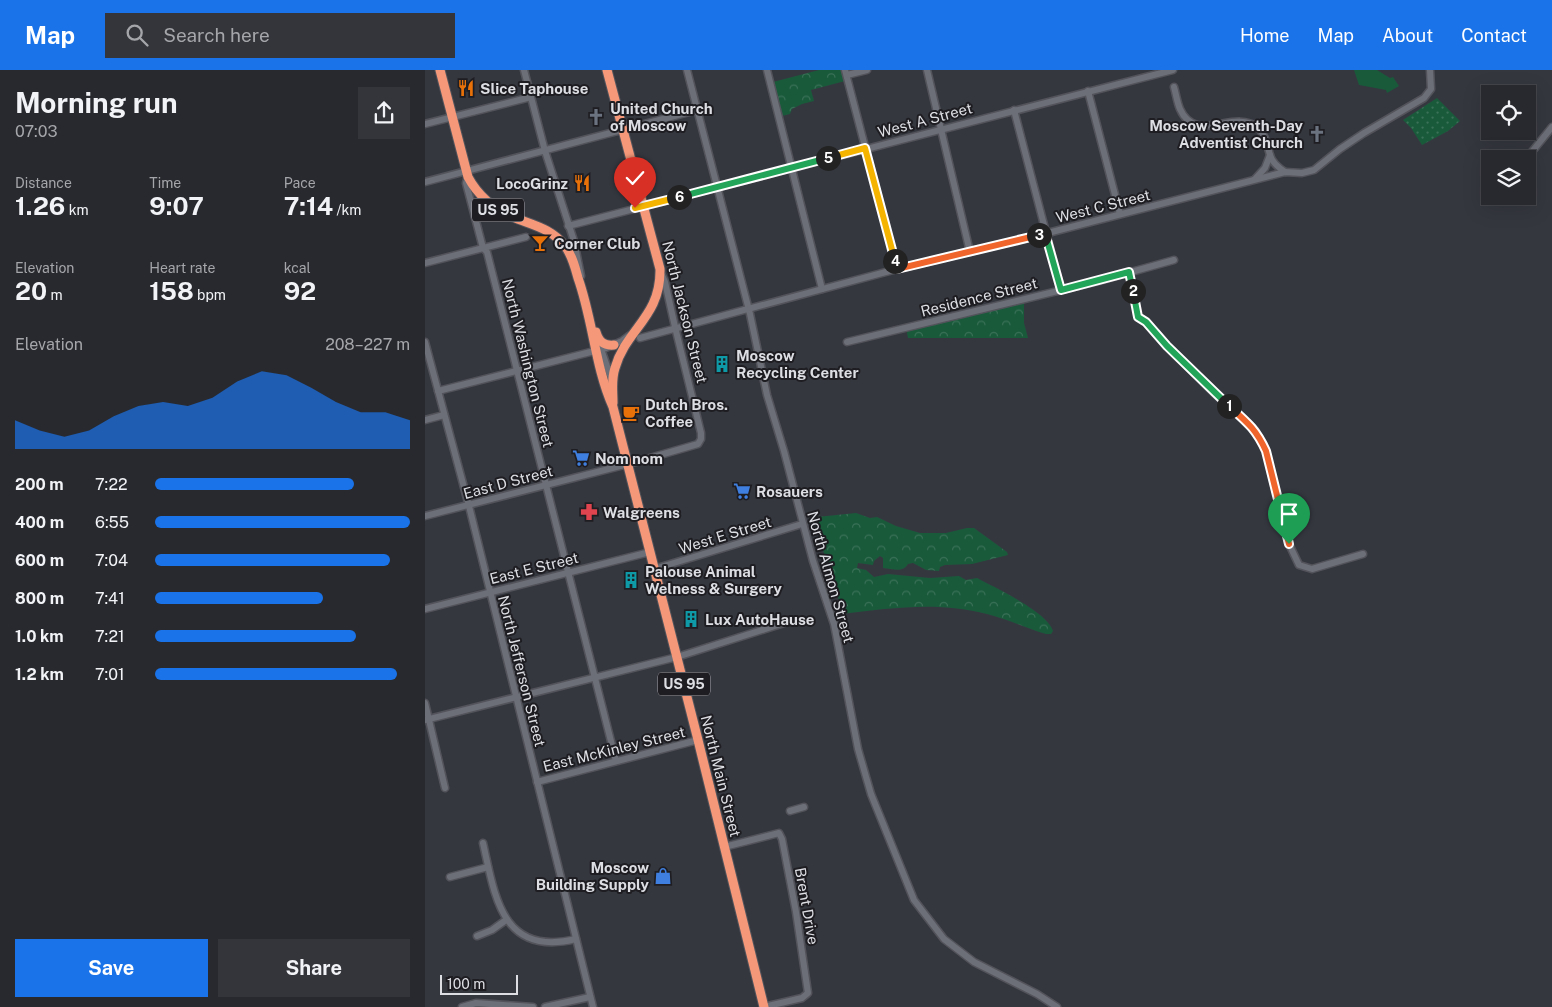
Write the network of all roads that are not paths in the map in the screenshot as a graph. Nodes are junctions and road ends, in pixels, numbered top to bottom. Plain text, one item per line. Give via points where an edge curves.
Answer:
1 (440, 70) edge
2 (524, 70) edge
3 (607, 70) edge
4 (687, 70) edge
5 (767, 70) edge
6 (867, 70) edge
7 (927, 70) edge
8 (1157, 70) edge
9 (1171, 70) edge
10 (846, 72) edge
11 (1431, 74) edge
12 (1121, 83) junction
13 (1174, 87) dead end
14 (1088, 91) junction
15 (531, 97) junction
16 (697, 110) junction
17 (1014, 110) junction
18 (452, 117) junction
19 (425, 124) edge
20 (1552, 127) edge
21 (940, 129) junction
22 (623, 131) junction
23 (865, 148) junction
24 (1533, 150) edge
25 (545, 151) junction
26 (1270, 155) junction
27 (792, 168) junction
28 (1285, 172) junction
29 (467, 174) junction
30 (1254, 180) junction
31 (425, 182) edge
32 (717, 187) junction
33 (643, 206) junction
34 (1120, 214) junction
35 (568, 226) junction
36 (1045, 233) junction
37 (525, 237) dead end
38 (483, 248) junction
39 (970, 252) junction
40 (1175, 260) dead end
41 (425, 263) edge
42 (897, 269) junction
43 (660, 270) junction
44 (1129, 272) junction
45 (581, 285) junction
46 (822, 289) junction
47 (1061, 290) junction
48 (748, 309) junction
49 (590, 318) junction
50 (641, 324) junction
51 (675, 327) junction
52 (640, 338) dead end
53 (425, 342) edge
54 (847, 342) dead end
55 (615, 345) junction
56 (599, 350) junction
57 (517, 370) junction
58 (612, 383) junction
59 (438, 391) junction
60 (613, 407) junction
61 (444, 415) junction
62 (425, 420) edge
63 (700, 441) joint
64 (627, 464) junction
65 (547, 485) junction
66 (469, 506) junction
67 (425, 516) edge
68 (802, 524) junction
69 (650, 552) junction
70 (1363, 554) dead end
71 (654, 569) junction
72 (569, 573) junction
73 (491, 592) junction
74 (425, 609) edge
75 (785, 623) dead end
76 (677, 657) junction
77 (595, 677) junction
78 (515, 697) junction
79 (425, 703) edge
80 (427, 720) edge
81 (698, 740) junction
82 (616, 761) junction
83 (537, 782) junction
84 (445, 788) dead end
85 (804, 807) dead end
86 (790, 811) dead end
87 (483, 843) dead end
88 (724, 847) junction
89 (488, 867) junction
90 (449, 877) dead end
91 (506, 920) junction
92 (477, 936) dead end
93 (575, 939) junction
94 (590, 996) junction
95 (462, 1007) edge
96 (533, 1007) edge
97 (545, 1007) edge
98 (593, 1007) edge
99 (764, 1007) edge
100 (1057, 1007) edge

1 - 18 highway, US 95
2 - 15 street, North Main Street
3 - 22 highway, US 95
4 - 16 street, North Almon Street
5 - 27 street
6 - 10 street
7 - 21 street
8 - 12 street
9 - 12 street, West A Street
10 - 23 street
11 - 28 street, West C Street via 1431,89 1424,98 1364,133 1314,170
12 - 14 street, West A Street
13 - 26 street via 1180,110 1190,121 1204,127 1234,120 1247,122 1263,135
14 - 17 street, West A Street
14 - 34 street
15 - 18 street
15 - 25 street, North Main Street
16 - 22 street
16 - 32 street, North Almon Street
17 - 21 street, West A Street
17 - 36 street
18 - 19 street
18 - 29 highway, US 95
20 - 24 street
21 - 23 street, West A Street
21 - 39 street
22 - 25 street
22 - 33 highway, North Jackson Street / US 95
23 - 27 street, West A Street
23 - 42 street
25 - 29 street
25 - 35 street, North Main Street
26 - 28 street
26 - 30 street via 1261,174
27 - 32 street, West A Street
27 - 46 street
28 - 30 street, West C Street
29 - 31 street
29 - 38 street, North Washington Street
29 - 45 highway, North Main Street / US 95 via 489,203 511,217 546,229 564,244
30 - 34 street, West C Street
32 - 33 street, West A Street
32 - 48 street, North Almon Street
33 - 35 street, West A Street
33 - 43 highway, North Jackson Street / US 95
34 - 36 street, West C Street
35 - 45 street, North Main Street
36 - 39 street, West C Street
36 - 47 street
37 - 38 street
38 - 41 street
38 - 57 street, North Washington Street via 487,252
39 - 42 street, West C Street
40 - 44 street, Residence Street
42 - 46 street, West C Street
43 - 50 highway, North Main Street / US 95 via 658,292
43 - 51 street, North Jackson Street
44 - 47 street, Residence Street
44 - 70 street via 1138,317 1255,430 1266,451 1289,544 1299,565 1311,569
45 - 49 highway, North Main Street / US 95
46 - 48 street, West C Street
47 - 54 street, Residence Street
48 - 51 street, West C Street
48 - 68 street, North Almon Street via 762,376
49 - 55 highway via 600,341
49 - 56 highway, North Main Street / US 95
50 - 55 street
50 - 58 highway, North Main Street / US 95 via 619,358
51 - 52 street, West C Street
51 - 63 street, North Jackson Street via 701,432
53 - 59 street, North Jefferson Street
55 - 56 street
56 - 57 street
56 - 58 street, North Main Street
56 - 60 highway, North Main Street / US 95 via 605,390
57 - 59 street
57 - 65 street, North Washington Street
58 - 60 highway, North Main Street / US 95
59 - 61 street, North Jefferson Street
60 - 64 highway, North Main Street / US 95
61 - 62 street
61 - 66 street, North Jefferson Street
63 - 64 street, East D Street via 694,446
64 - 65 street, East D Street
64 - 69 highway, North Main Street / US 95
65 - 66 street, East D Street
65 - 72 street, North Washington Street
66 - 67 street, East D Street
66 - 73 street, North Jefferson Street
68 - 71 street, West E Street
68 - 100 street, North Almon Street via 835,624 863,772 914,900 957,950
69 - 71 highway, North Main Street / US 95
69 - 72 street, East E Street
71 - 76 highway, North Main Street / US 95
72 - 73 street, East E Street
72 - 77 street, North Washington Street
73 - 74 street, East E Street
73 - 78 street, North Jefferson Street
75 - 76 street
76 - 77 street
76 - 81 highway, North Main Street / US 95
77 - 78 street
77 - 82 street, North Washington Street
78 - 80 street
78 - 83 street, North Jefferson Street
79 - 80 street
80 - 84 street
81 - 82 street, East McKinley Street
81 - 88 highway, North Main Street / US 95
82 - 83 street, East McKinley Street
83 - 93 street, North Jefferson Street
85 - 86 street
87 - 89 street
88 - 99 highway, North Main Street / US 95
88 - 99 street, Brent Drive via 779,833 782,840 808,992 802,998
89 - 90 street
89 - 91 street via 498,905
91 - 92 street
91 - 93 street via 517,931 543,943
93 - 94 street, North Jefferson Street
94 - 97 street
94 - 98 street, North Jefferson Street
95 - 96 street via 475,1003

